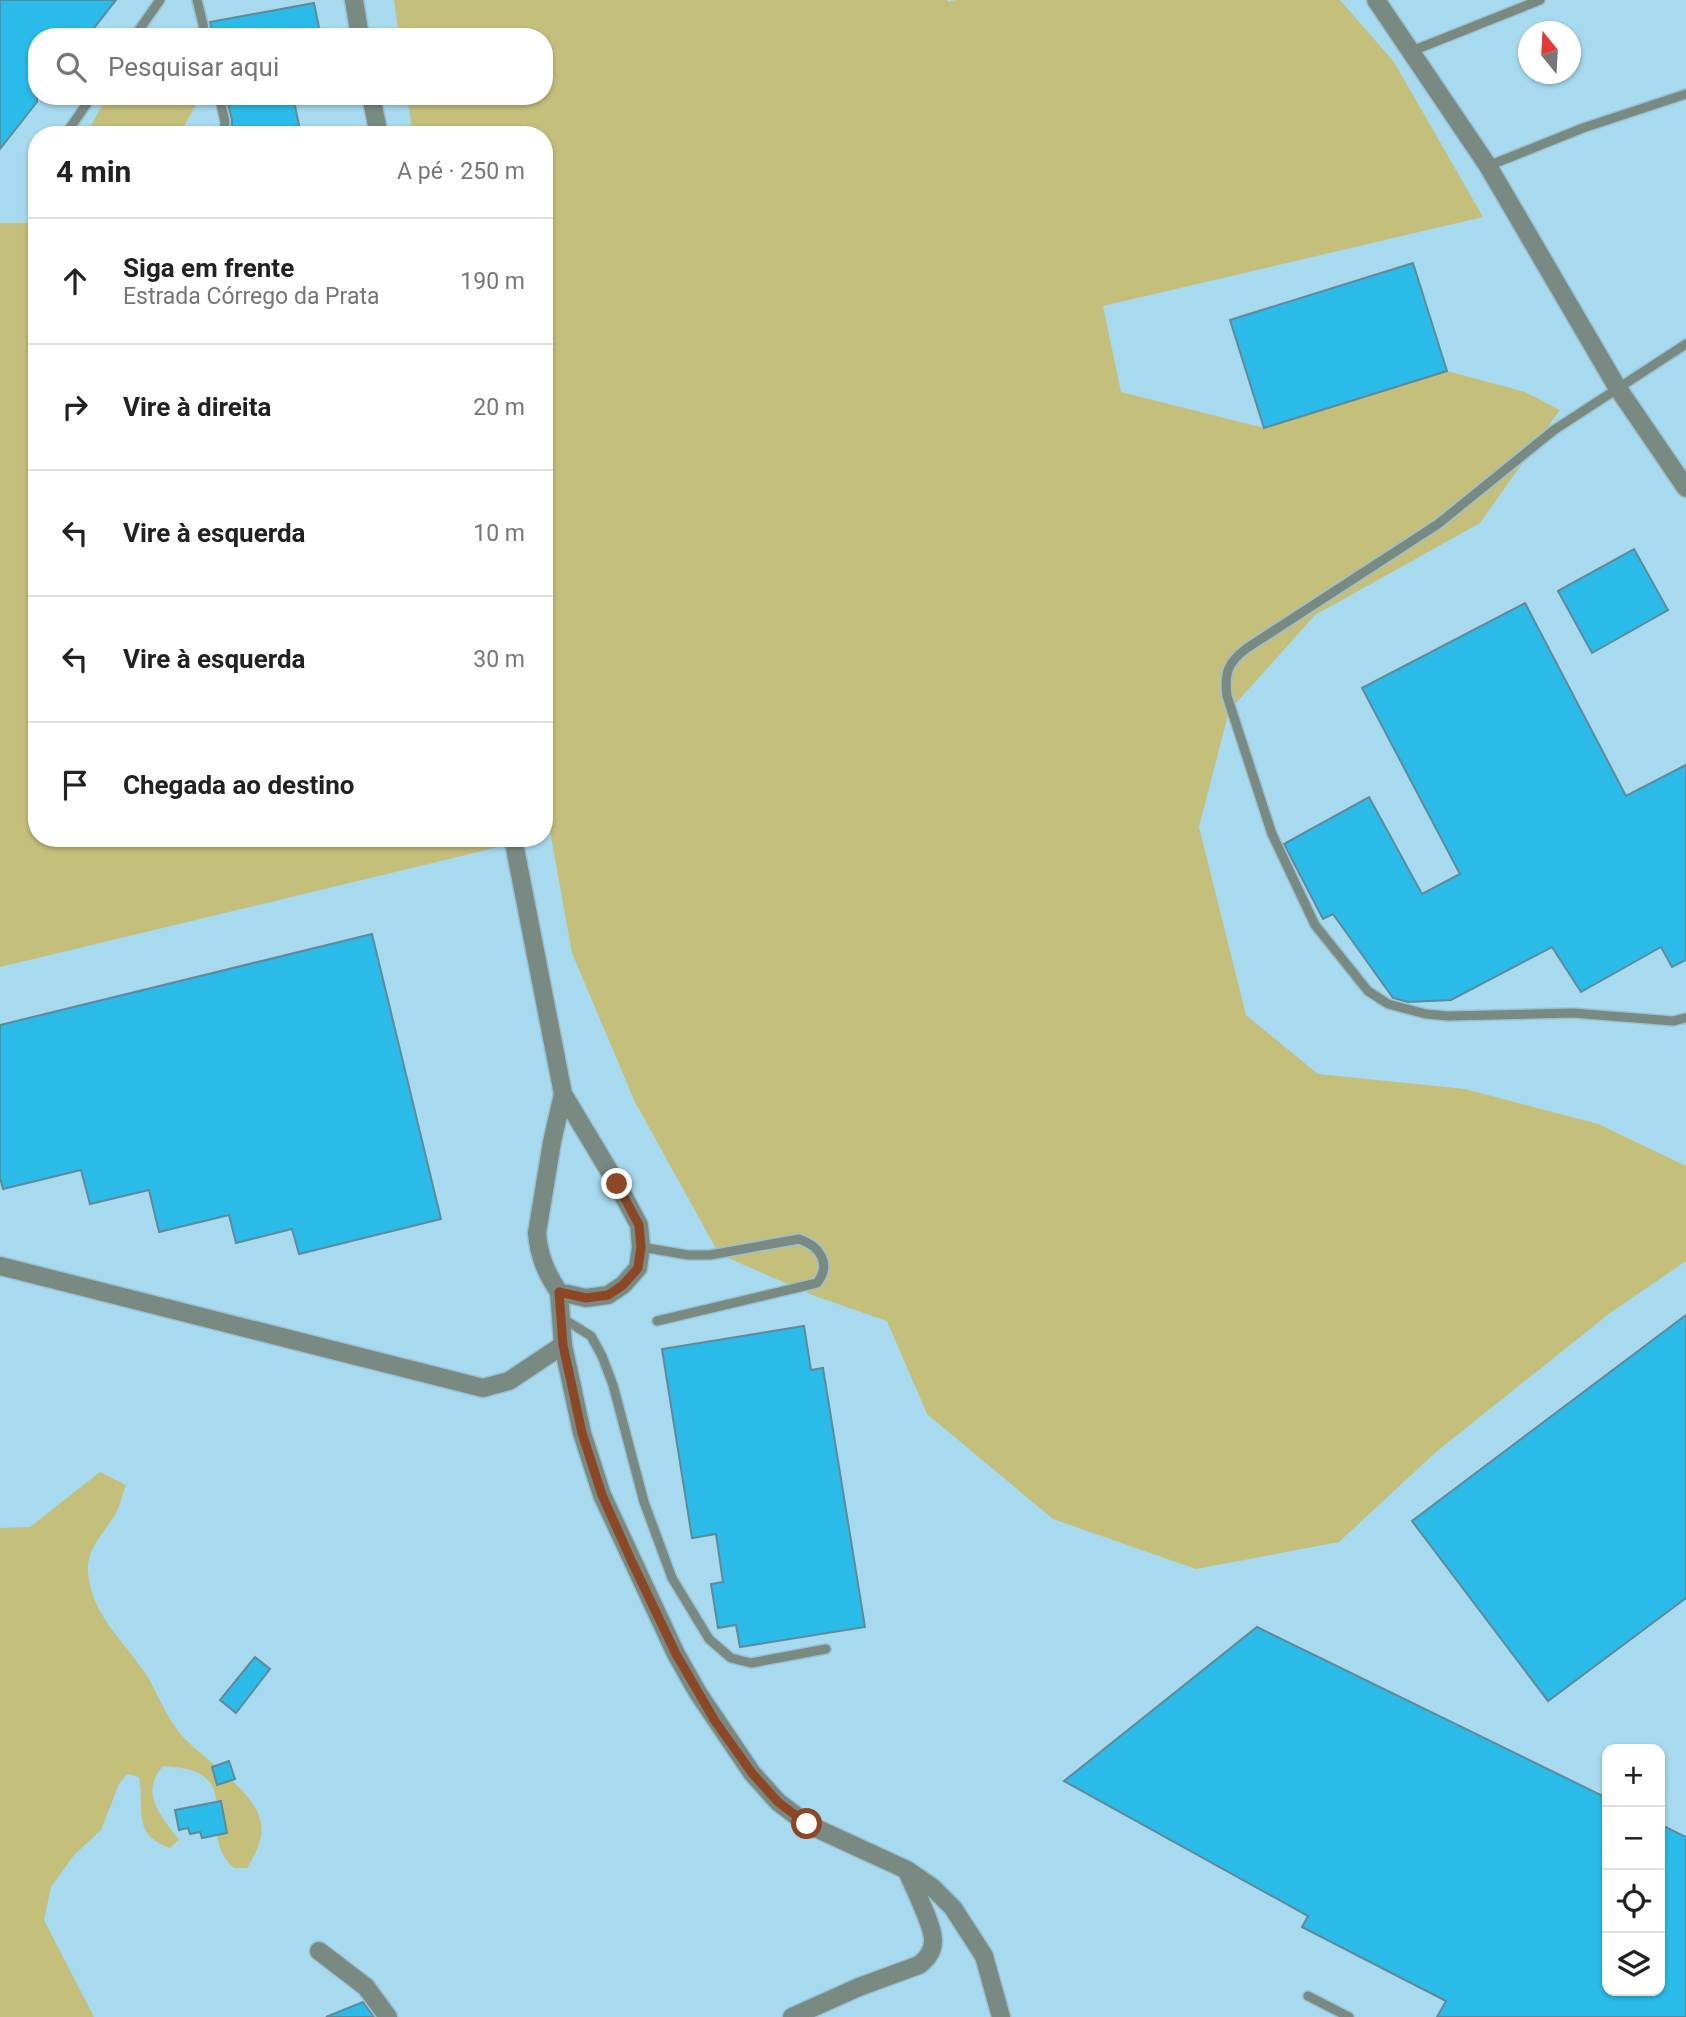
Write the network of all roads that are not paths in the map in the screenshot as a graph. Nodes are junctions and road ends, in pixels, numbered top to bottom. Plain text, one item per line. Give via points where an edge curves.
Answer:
1 (160, 0) edge
2 (197, 0) edge
3 (354, 0) edge
4 (1377, 0) edge
5 (1540, 0) edge
6 (140, 28) edge
7 (204, 28) edge
8 (359, 28) edge
9 (1412, 51) junction
10 (1686, 94) edge
11 (86, 105) edge
12 (221, 105) edge
13 (374, 105) edge
14 (71, 126) edge
15 (225, 126) edge
16 (377, 126) edge
17 (1488, 166) junction
18 (1686, 344) edge
19 (1617, 387) junction
20 (1686, 488) edge
21 (515, 847) edge
22 (1686, 1018) edge
23 (563, 1094) junction
24 (641, 1247) junction
25 (0, 1266) edge
26 (559, 1292) junction
27 (561, 1317) junction
28 (657, 1321) dead end
29 (563, 1345) junction
30 (826, 1649) dead end
31 (907, 1870) junction
32 (319, 1951) dead end
33 (1308, 1996) dead end
34 (388, 2017) edge
35 (792, 2017) edge
36 (1001, 2017) edge
37 (1349, 2017) edge

1 - 6 lane
2 - 7 lane
3 - 8 street
4 - 9 street
5 - 9 lane
9 - 17 street
10 - 17 lane
11 - 14 lane
12 - 15 lane
13 - 16 street
17 - 19 street
18 - 19 lane
19 - 20 street
19 - 22 lane via 1554,430 1438,524 1247,648 1229,664 1225,682 1278,845 1315,925 1368,991 1388,1004 1448,1016 1573,1013 1673,1021
21 - 23 street
23 - 24 street via 639,1225
23 - 26 street via 537,1233 541,1259
24 - 26 street via 638,1268 608,1295 586,1298
24 - 28 lane via 710,1255 799,1239 819,1250 822,1261 817,1283
25 - 29 street via 483,1388 509,1381
26 - 27 street
27 - 29 street
27 - 30 lane via 591,1336 602,1356 671,1578 709,1639 731,1658 751,1663
29 - 31 street via 582,1433 602,1495 676,1654 715,1721 778,1802 807,1824
31 - 35 street via 934,1937 926,1959
31 - 36 street via 953,1908 973,1936 984,1956
32 - 34 street via 366,1987
33 - 37 lane

